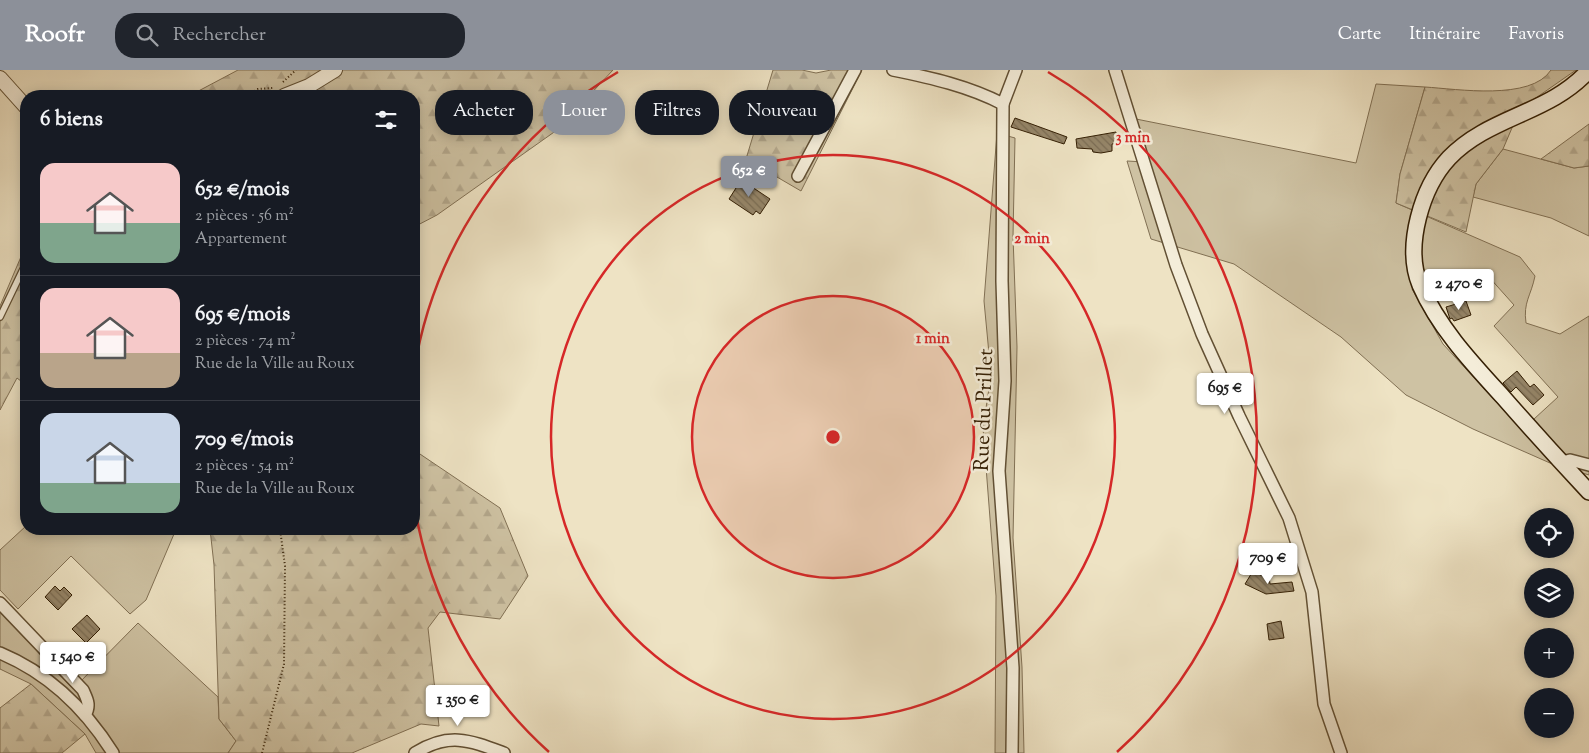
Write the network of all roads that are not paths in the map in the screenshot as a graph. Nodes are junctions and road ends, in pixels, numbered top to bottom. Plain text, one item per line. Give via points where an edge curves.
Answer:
1 (335, 70) edge
2 (855, 70) edge
3 (893, 70) edge
4 (1016, 70) edge
5 (1115, 70) edge
6 (1589, 70) edge
7 (0, 78) edge
8 (281, 89) edge
9 (20, 100) edge
10 (1003, 104) junction
11 (798, 176) dead end
12 (20, 275) edge
13 (0, 317) edge
14 (1562, 462) junction
15 (1589, 465) edge
16 (1589, 492) edge
17 (0, 603) edge
18 (0, 653) edge
19 (86, 715) junction
20 (113, 753) edge
21 (415, 753) edge
22 (504, 753) edge
23 (1012, 753) edge
24 (1341, 753) edge

1 - 8 street via 309,86
2 - 11 street
3 - 10 street via 948,82
4 - 10 street, Rue du Prillet
5 - 24 street via 1176,265 1202,334 1292,526 1312,592 1324,704
6 - 14 main road via 1558,97 1494,125 1449,158 1422,202 1415,232 1419,283 1438,319 1460,349
7 - 9 street
10 - 23 street, Rue du Prillet via 1004,382 999,471 1013,668
12 - 13 lane
14 - 15 street via 1570,460
14 - 16 main road
17 - 19 street via 83,690 89,709
18 - 19 street via 20,662 52,684
19 - 20 street
21 - 22 street via 432,742 468,740

